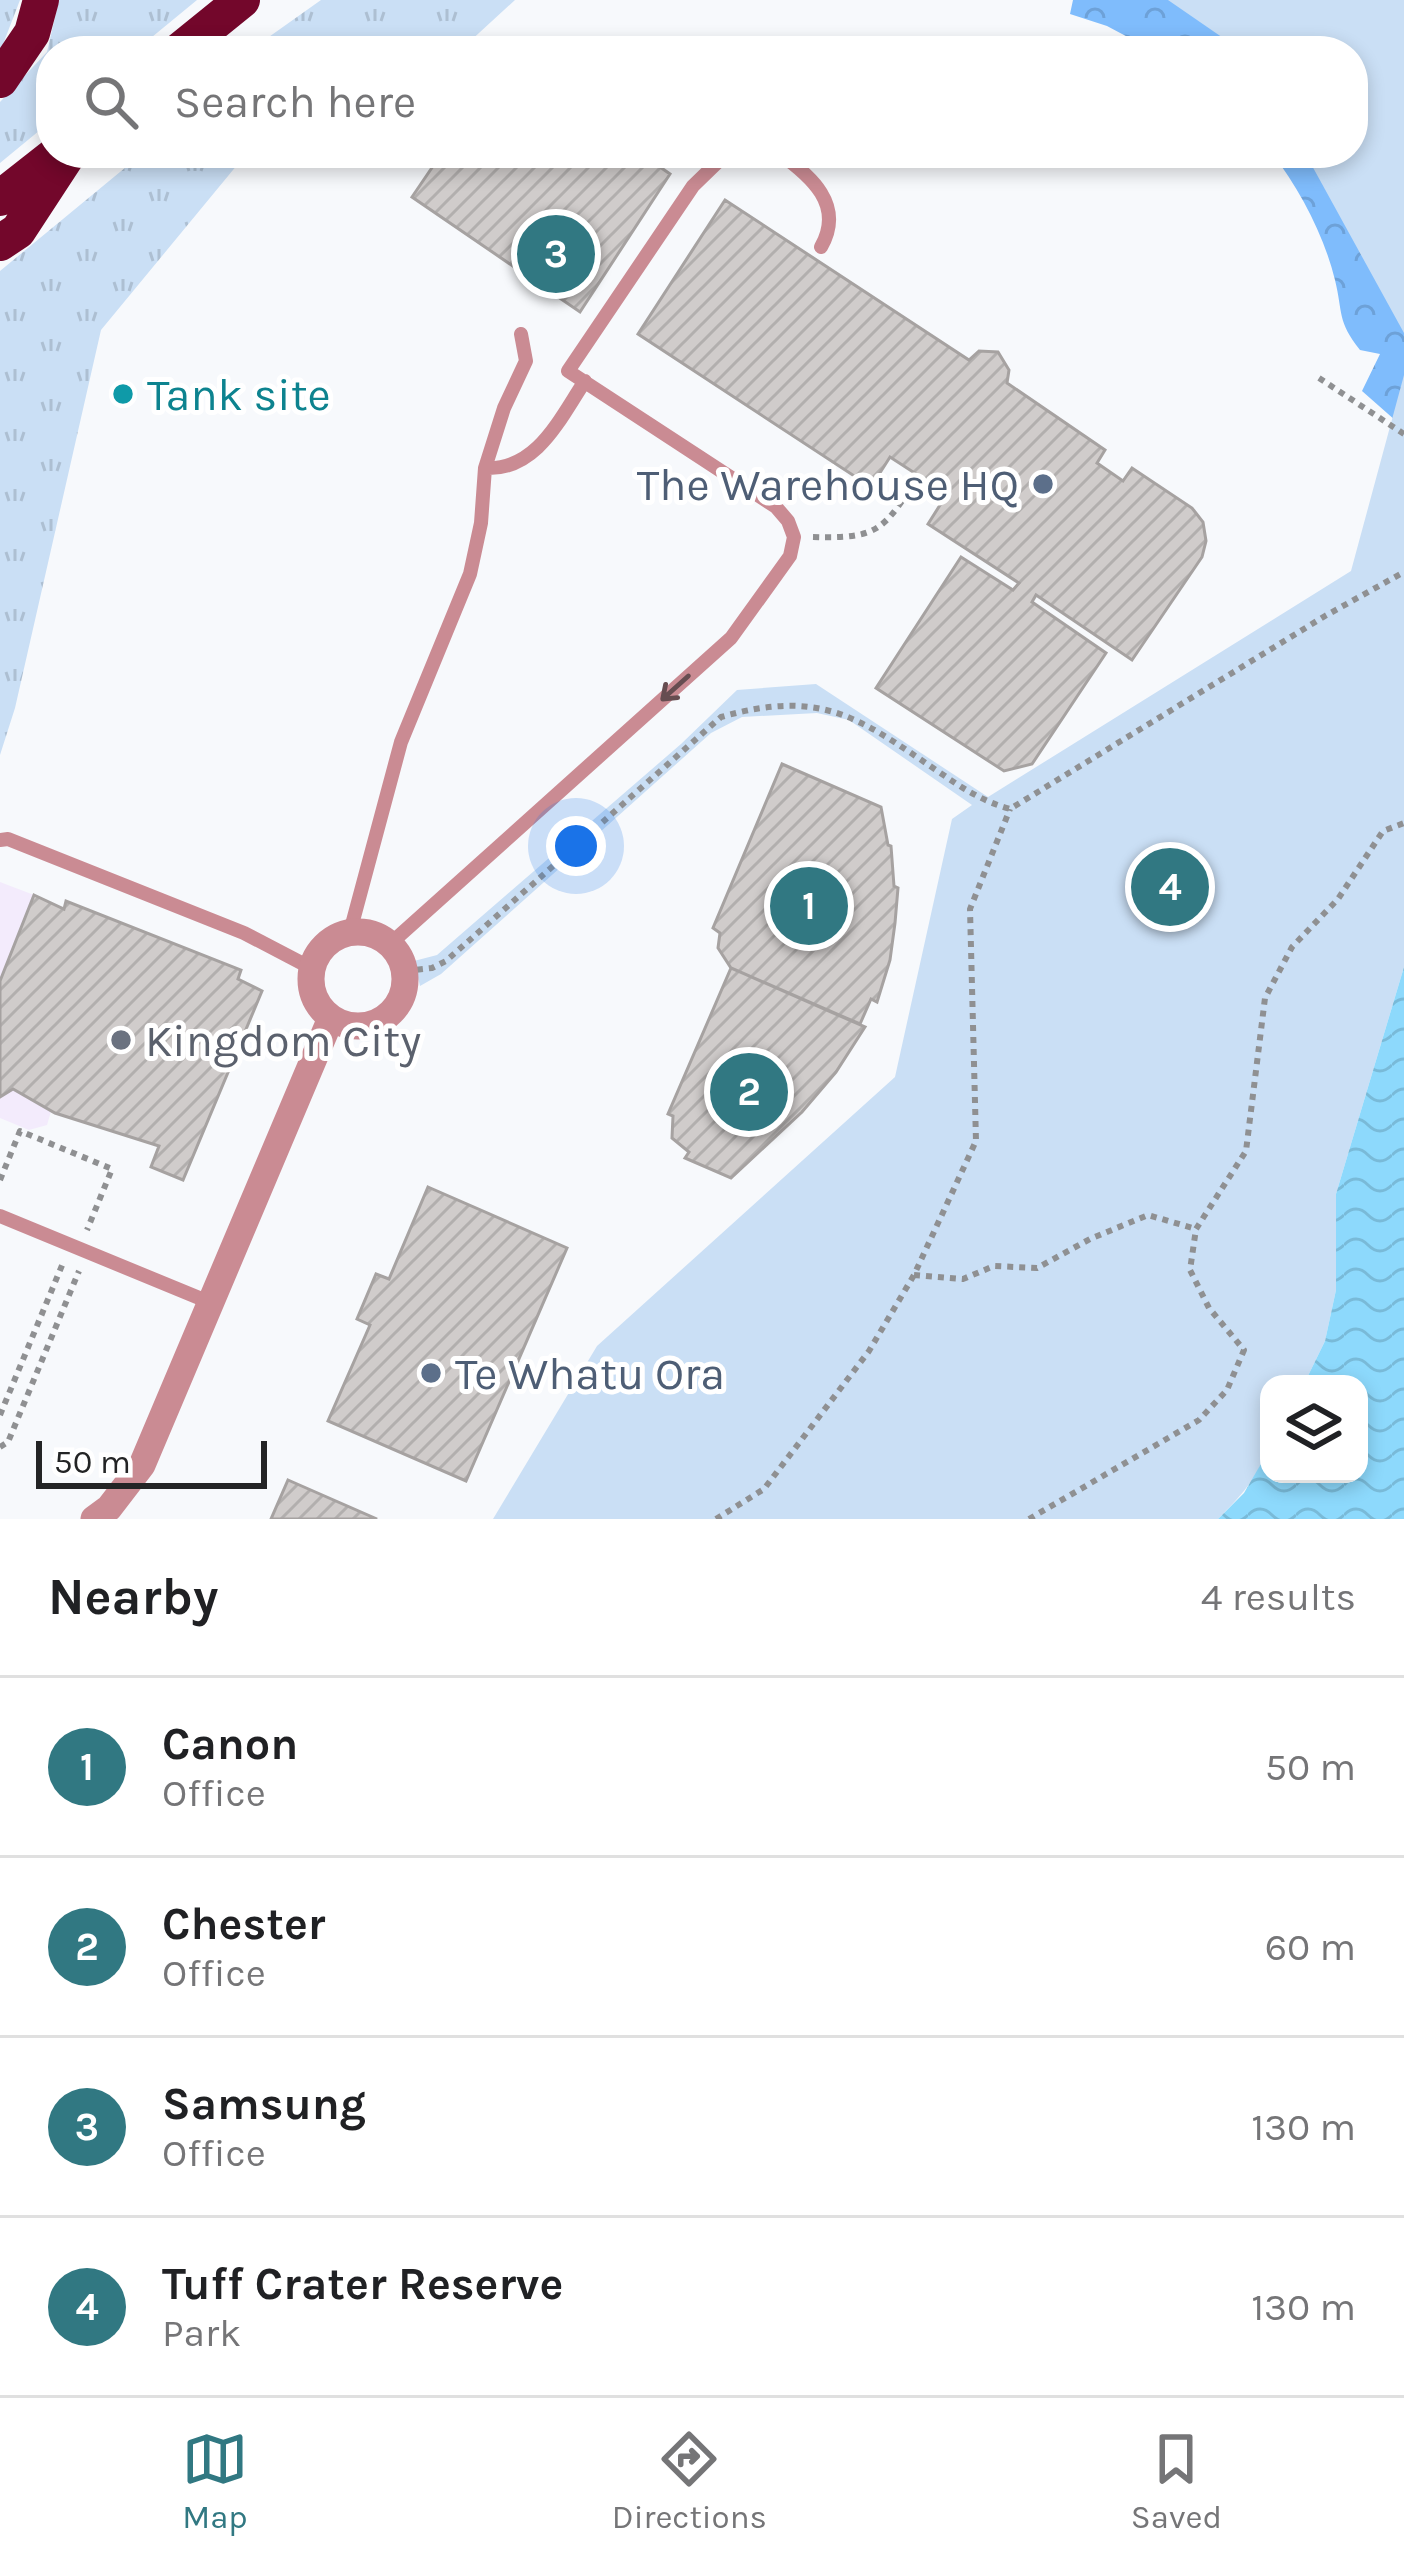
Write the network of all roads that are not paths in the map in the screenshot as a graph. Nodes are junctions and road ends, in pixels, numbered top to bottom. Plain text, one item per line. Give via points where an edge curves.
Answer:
1 (41, 0) edge
2 (242, 0) edge
3 (198, 36) edge
4 (0, 80) edge
5 (38, 168) edge
6 (58, 168) edge
7 (712, 168) edge
8 (798, 168) edge
9 (0, 198) edge
10 (0, 243) edge
11 (821, 247) dead end
12 (521, 334) dead end
13 (586, 381) junction
14 (485, 468) junction
15 (0, 840) edge
16 (350, 932) junction
17 (391, 944) junction
18 (313, 969) junction
19 (331, 1018) junction
20 (0, 1216) edge
21 (209, 1301) junction
22 (94, 1519) edge

1 - 4 highway via 32,33
2 - 3 highway
5 - 9 highway
6 - 10 highway via 18,231
7 - 13 lane via 568,371
8 - 11 lane via 829,204
12 - 14 lane via 526,361
13 - 14 lane via 541,447 502,469
13 -> 17 lane via 776,507 794,537 790,556 731,638
14 - 16 lane via 470,574 401,742
15 - 18 lane via 244,933
16 - 17 street
16 - 18 street via 322,948
17 - 19 street via 405,971 400,1002 377,1023
18 - 19 street via 313,992
19 - 21 street
20 - 21 lane
21 - 22 street via 142,1465

